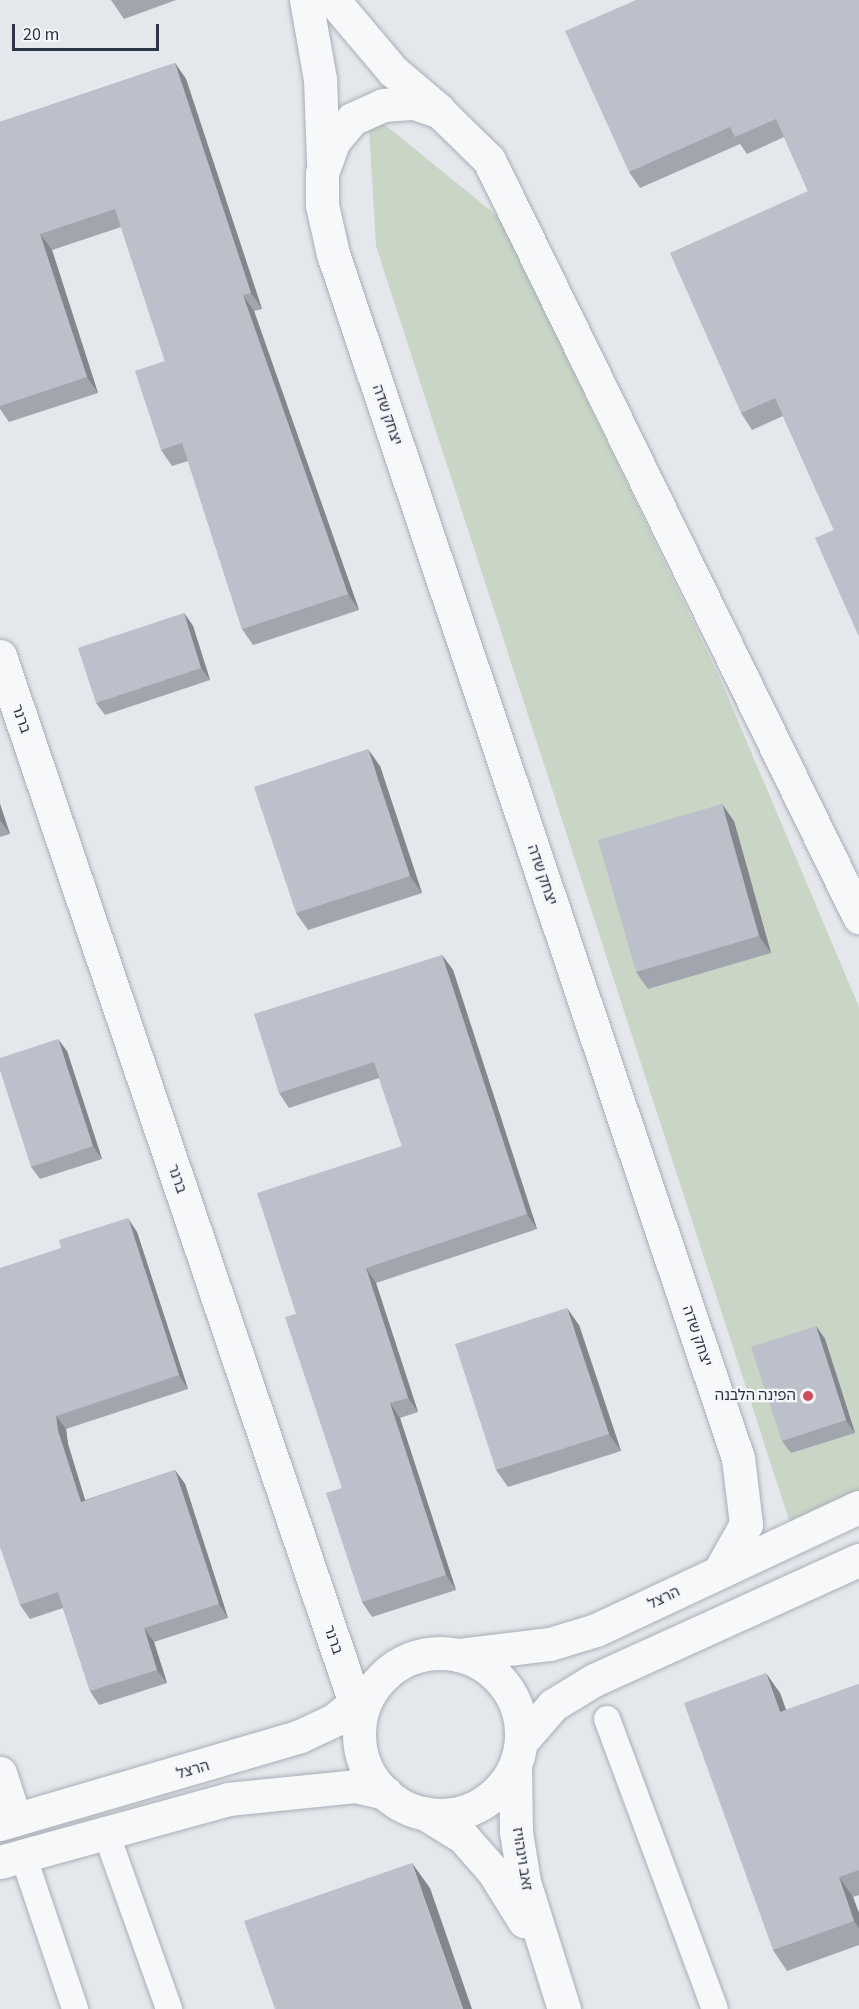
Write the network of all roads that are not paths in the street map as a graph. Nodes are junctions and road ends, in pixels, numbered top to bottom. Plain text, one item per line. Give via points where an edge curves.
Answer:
1 (306, 0) edge
2 (333, 0) edge
3 (441, 112) junction
4 (322, 173) junction
5 (0, 656) edge
6 (859, 916) edge
7 (859, 1507) edge
8 (859, 1560) edge
9 (719, 1572) junction
10 (459, 1655) junction
11 (364, 1695) junction
12 (607, 1719) dead end
13 (518, 1754) junction
14 (0, 1773) edge
15 (386, 1793) junction
16 (424, 1813) junction
17 (8, 1822) edge
18 (105, 1830) junction
19 (11, 1858) edge
20 (542, 1950) junction
21 (75, 2009) edge
22 (169, 2009) edge
23 (564, 2009) edge
24 (715, 2009) edge

1 - 4 street, יצחק שדה via 320,78
2 - 3 street, יצחק שדה via 393,70
3 - 4 street, יצחק שדה via 414,103 383,105 352,119 333,142
3 - 6 street, יצחק שדה via 489,160
4 - 9 street, יצחק שדה via 322,205 333,254 738,1458 746,1524
5 - 11 street, ברנר
7 - 9 street, הרצל
8 - 13 street via 594,1680 553,1705
9 - 10 street, הרצל via 596,1630 550,1644
10 - 11 street via 417,1656 393,1668
10 - 13 street via 493,1672 510,1692
11 - 15 street via 360,1740 364,1763
11 - 17 street, הרצל via 300,1736
12 - 24 lane
13 - 16 street via 482,1804 459,1813
13 - 20 street, זאב וינהויז via 516,1832
14 - 17 street
15 - 16 street
15 - 18 street via 355,1786 275,1791
16 - 20 street, זאב וינהויז via 463,1838 493,1871
18 - 19 street
18 - 22 lane
19 - 21 lane
20 - 23 street, זאב וינהויז

